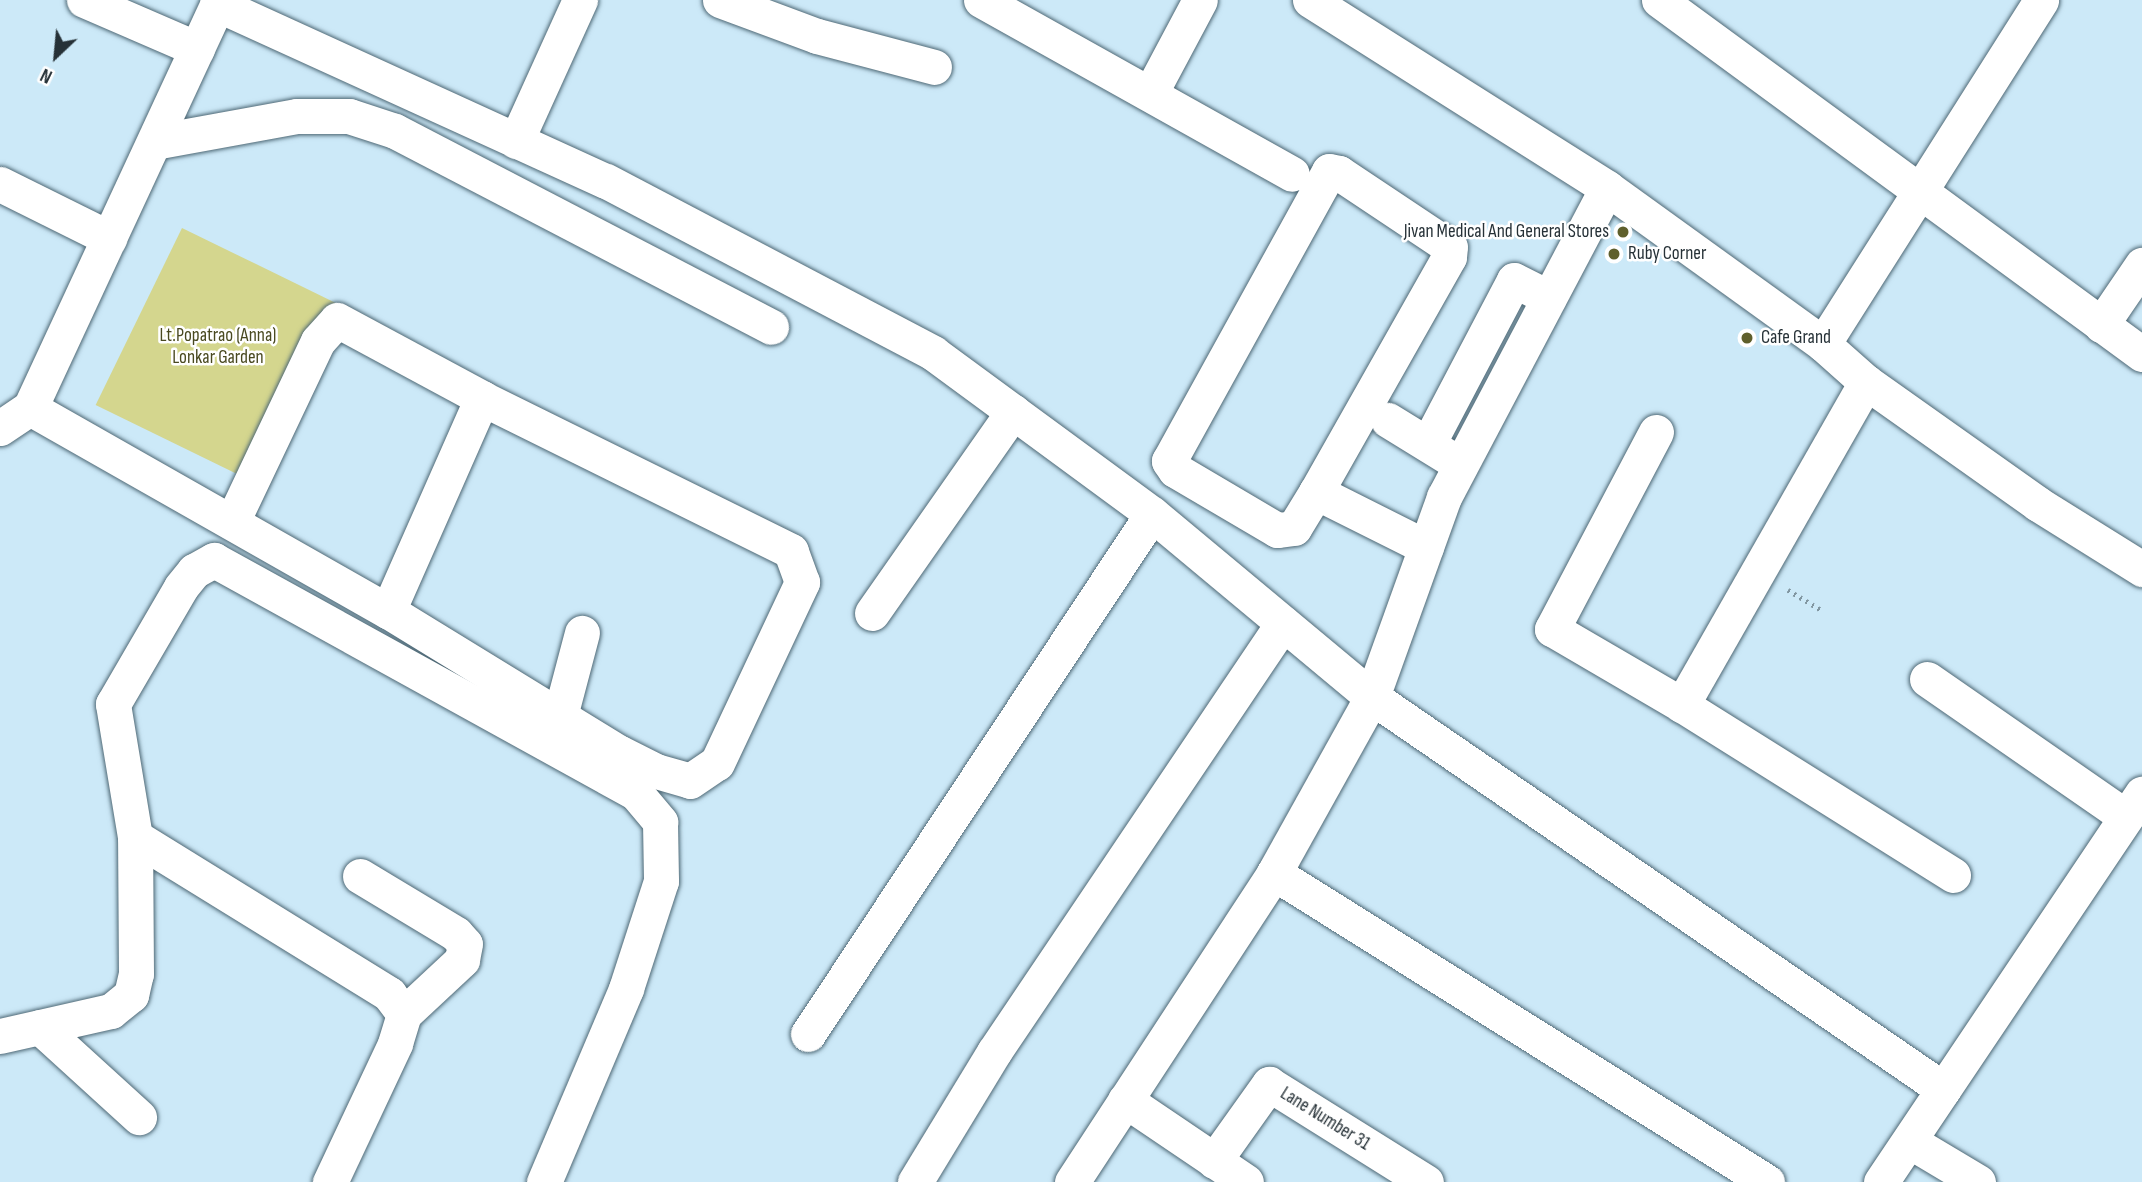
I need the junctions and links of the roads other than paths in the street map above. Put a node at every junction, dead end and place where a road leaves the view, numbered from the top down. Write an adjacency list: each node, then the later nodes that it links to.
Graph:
1 (84, 0): 10 (street)
2 (580, 0): 13 (street)
3 (720, 0): 11 (street)
4 (981, 0): 12 (street)
5 (1200, 0): 12 (street)
6 (1310, 0): 17 (street)
7 (1659, 0): 18 (street)
8 (2041, 0): 18 (street)
9 (218, 2): 10 (street); 13 (street)
10 (197, 50): 14 (street)
11 (934, 67)
12 (1151, 92): 15 (street)
13 (516, 141): 29 (street)
14 (154, 142): 19 (street); 23 (street)
15 (1292, 174)
16 (0, 184): 19 (street)
17 (1607, 188): 21 (street); 24 (street)
18 (1920, 194): 22 (street); 24 (street)
19 (109, 238): 28 (street)
20 (2142, 265): 22 (street)
21 (1549, 298): 33 (street); 34 (street)
22 (2101, 325): 25 (street)
23 (771, 327)
24 (1823, 344): 26 (street)
25 (2142, 354)
26 (1866, 382): 39 (street); 46 (street)
27 (482, 398): 37 (street); 40 (street); 47 (street)
28 (30, 408): 31 (street); 37 (street)
29 (1013, 412): 36 (street); 41 (street)
30 (1388, 420): 33 (street)
31 (0, 428)
32 (1656, 432): 46 (street)
33 (1428, 444): 34 (street)
34 (1461, 465): 38 (street)
35 (1316, 492): 35 (street); 38 (street)
36 (1152, 514): 42 (street); 55 (street)
37 (232, 522): 40 (street)
38 (1426, 547): 45 (street)
39 (2142, 569)
40 (388, 611): 47 (street)
41 (872, 614)
42 (1283, 623): 45 (street); 64 (street)
43 (582, 633): 47 (street)
44 (1927, 678): 48 (street)
45 (1372, 696): 50 (street); 57 (street)
46 (1682, 705): 51 (street)
47 (560, 716)
48 (2134, 805): 57 (street)
49 (135, 837): 53 (street); 54 (street); 63 (street)
50 (1274, 873): 58 (street); 68 (street)
51 (1953, 875)
52 (360, 876): 53 (street)
53 (404, 1014): 62 (street)
54 (40, 1027): 56 (street); 59 (street)
55 (808, 1034)
56 (0, 1036)
57 (1943, 1088): 60 (street)
58 (1125, 1100): 61 (street); 65 (street)
59 (139, 1117)
60 (1911, 1142): 69 (street); 70 (street)
61 (1214, 1161): 66 (street); 67 (street, Lane Number 31)
62 (330, 1182)
63 (544, 1182)
64 (915, 1182)
65 (1072, 1182)
66 (1246, 1182)
67 (1426, 1182)
68 (1767, 1182)
69 (1881, 1182)
70 (1978, 1182)

